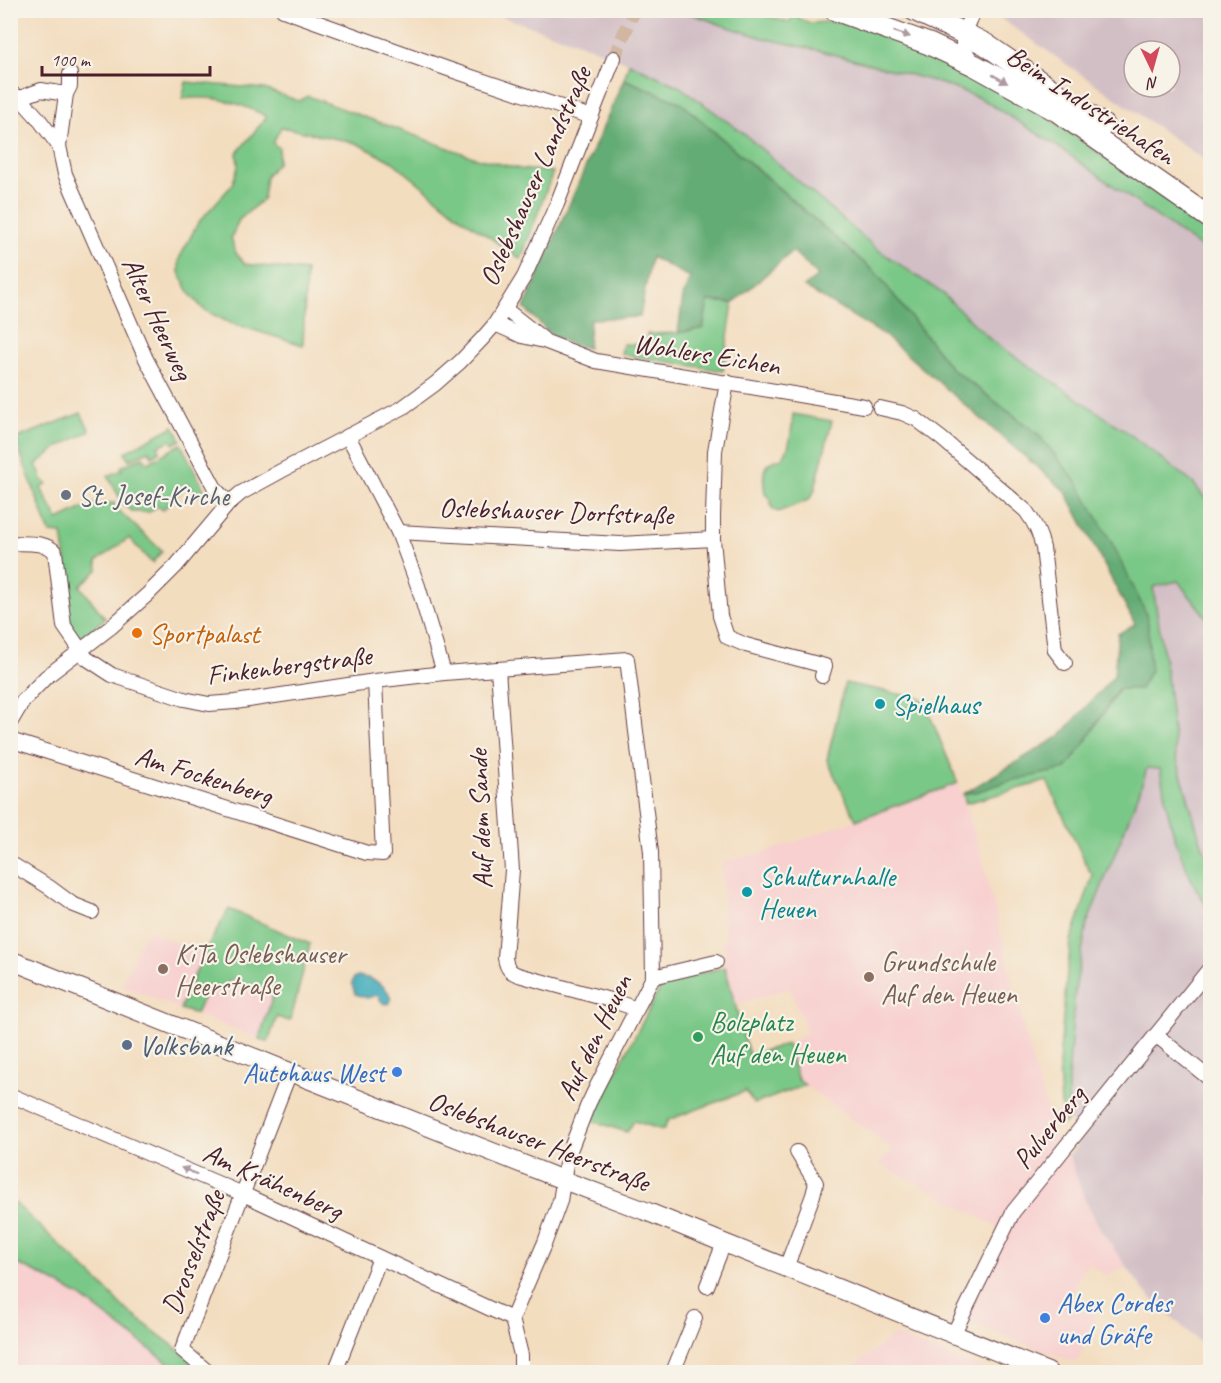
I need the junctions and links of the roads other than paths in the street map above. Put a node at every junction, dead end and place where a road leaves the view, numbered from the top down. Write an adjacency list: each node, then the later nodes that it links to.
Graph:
1 (283, 10): 12 (street)
2 (835, 10): 6 (main road, Beim Industriehafen, one-way to 6)
3 (914, 10): 5 (main road, Beim Industriehafen)
4 (974, 10): 5 (street)
5 (963, 33): 6 (street); 8 (street); 14 (main road, Beim Industriehafen)
6 (929, 44): 8 (main road, Beim Industriehafen)
7 (614, 58): 12 (street, Oslebshauser Landstraße)
8 (974, 65): 15 (main road, Beim Industriehafen, one-way to 15)
9 (70, 74): 10 (street)
10 (66, 94): 11 (street, Alter Heerweg); 13 (street, Alter Heerweg)
11 (15, 95): 13 (street, Alter Heerweg)
12 (591, 117): 16 (street, Oslebshauser Landstraße)
13 (59, 146): 23 (street, Alter Heerweg)
14 (1210, 202)
15 (1210, 218)
16 (505, 309): 17 (street, Oslebshauser Landstraße); 18 (street, Wohlers Eichen)
17 (495, 324): 18 (street, Wohlers Eichen); 22 (street, Oslebshauser Landstraße)
18 (544, 341): 19 (street, Wohlers Eichen)
19 (727, 382): 20 (street, Wohlers Eichen); 25 (street)
20 (864, 406)
21 (880, 408): 28 (street)
22 (348, 436): 23 (street, Oslebshauser Landstraße); 24 (street)
23 (229, 504): 27 (street, Oslebshauser Landstraße)
24 (398, 532): 25 (street, Oslebshauser Dorfstraße); 30 (street)
25 (713, 538): 31 (street)
26 (10, 543): 27 (street, Finkenbergstraße)
27 (81, 651): 32 (street, Finkenbergstraße); 33 (street, Oslebshauser Landstraße)
28 (1065, 663)
29 (498, 669): 30 (street, Finkenbergstraße); 40 (street, Auf den Heuen); 41 (street, Auf dem Sande)
30 (444, 673): 32 (street, Finkenbergstraße)
31 (822, 676)
32 (375, 681): 34 (street, Am Fockenberg)
33 (10, 723)
34 (10, 740)
35 (10, 863): 36 (street)
36 (92, 912)
37 (10, 960): 43 (main road, Oslebshauser Heerstraße)
38 (716, 962): 40 (street)
39 (1210, 968): 42 (street, Pulverberg)
40 (652, 977): 41 (street, Auf den Heuen)
41 (637, 1009): 47 (street, Auf den Heuen)
42 (1156, 1035): 44 (street); 55 (street, Pulverberg)
43 (290, 1072): 47 (main road, Oslebshauser Heerstraße); 48 (street, Drosselstraße)
44 (1210, 1079)
45 (10, 1095): 48 (street, Am Krähenberg, one-way to 45)
46 (797, 1152): 51 (street)
47 (563, 1180): 49 (main road, Oslebshauser Heerstraße); 54 (street, Auf den Heuen)
48 (243, 1194): 50 (street, Am Krähenberg); 56 (street, Drosselstraße)
49 (724, 1243): 51 (main road, Oslebshauser Heerstraße); 52 (street)
50 (380, 1258): 54 (street, Am Krähenberg); 57 (street)
51 (786, 1268): 55 (main road, Oslebshauser Heerstraße)
52 (707, 1286)
53 (695, 1318): 59 (street)
54 (513, 1319): 58 (street)
55 (953, 1335): 60 (main road, Oslebshauser Heerstraße)
56 (208, 1372)
57 (335, 1372)
58 (521, 1372)
59 (673, 1372)
60 (1048, 1372)

